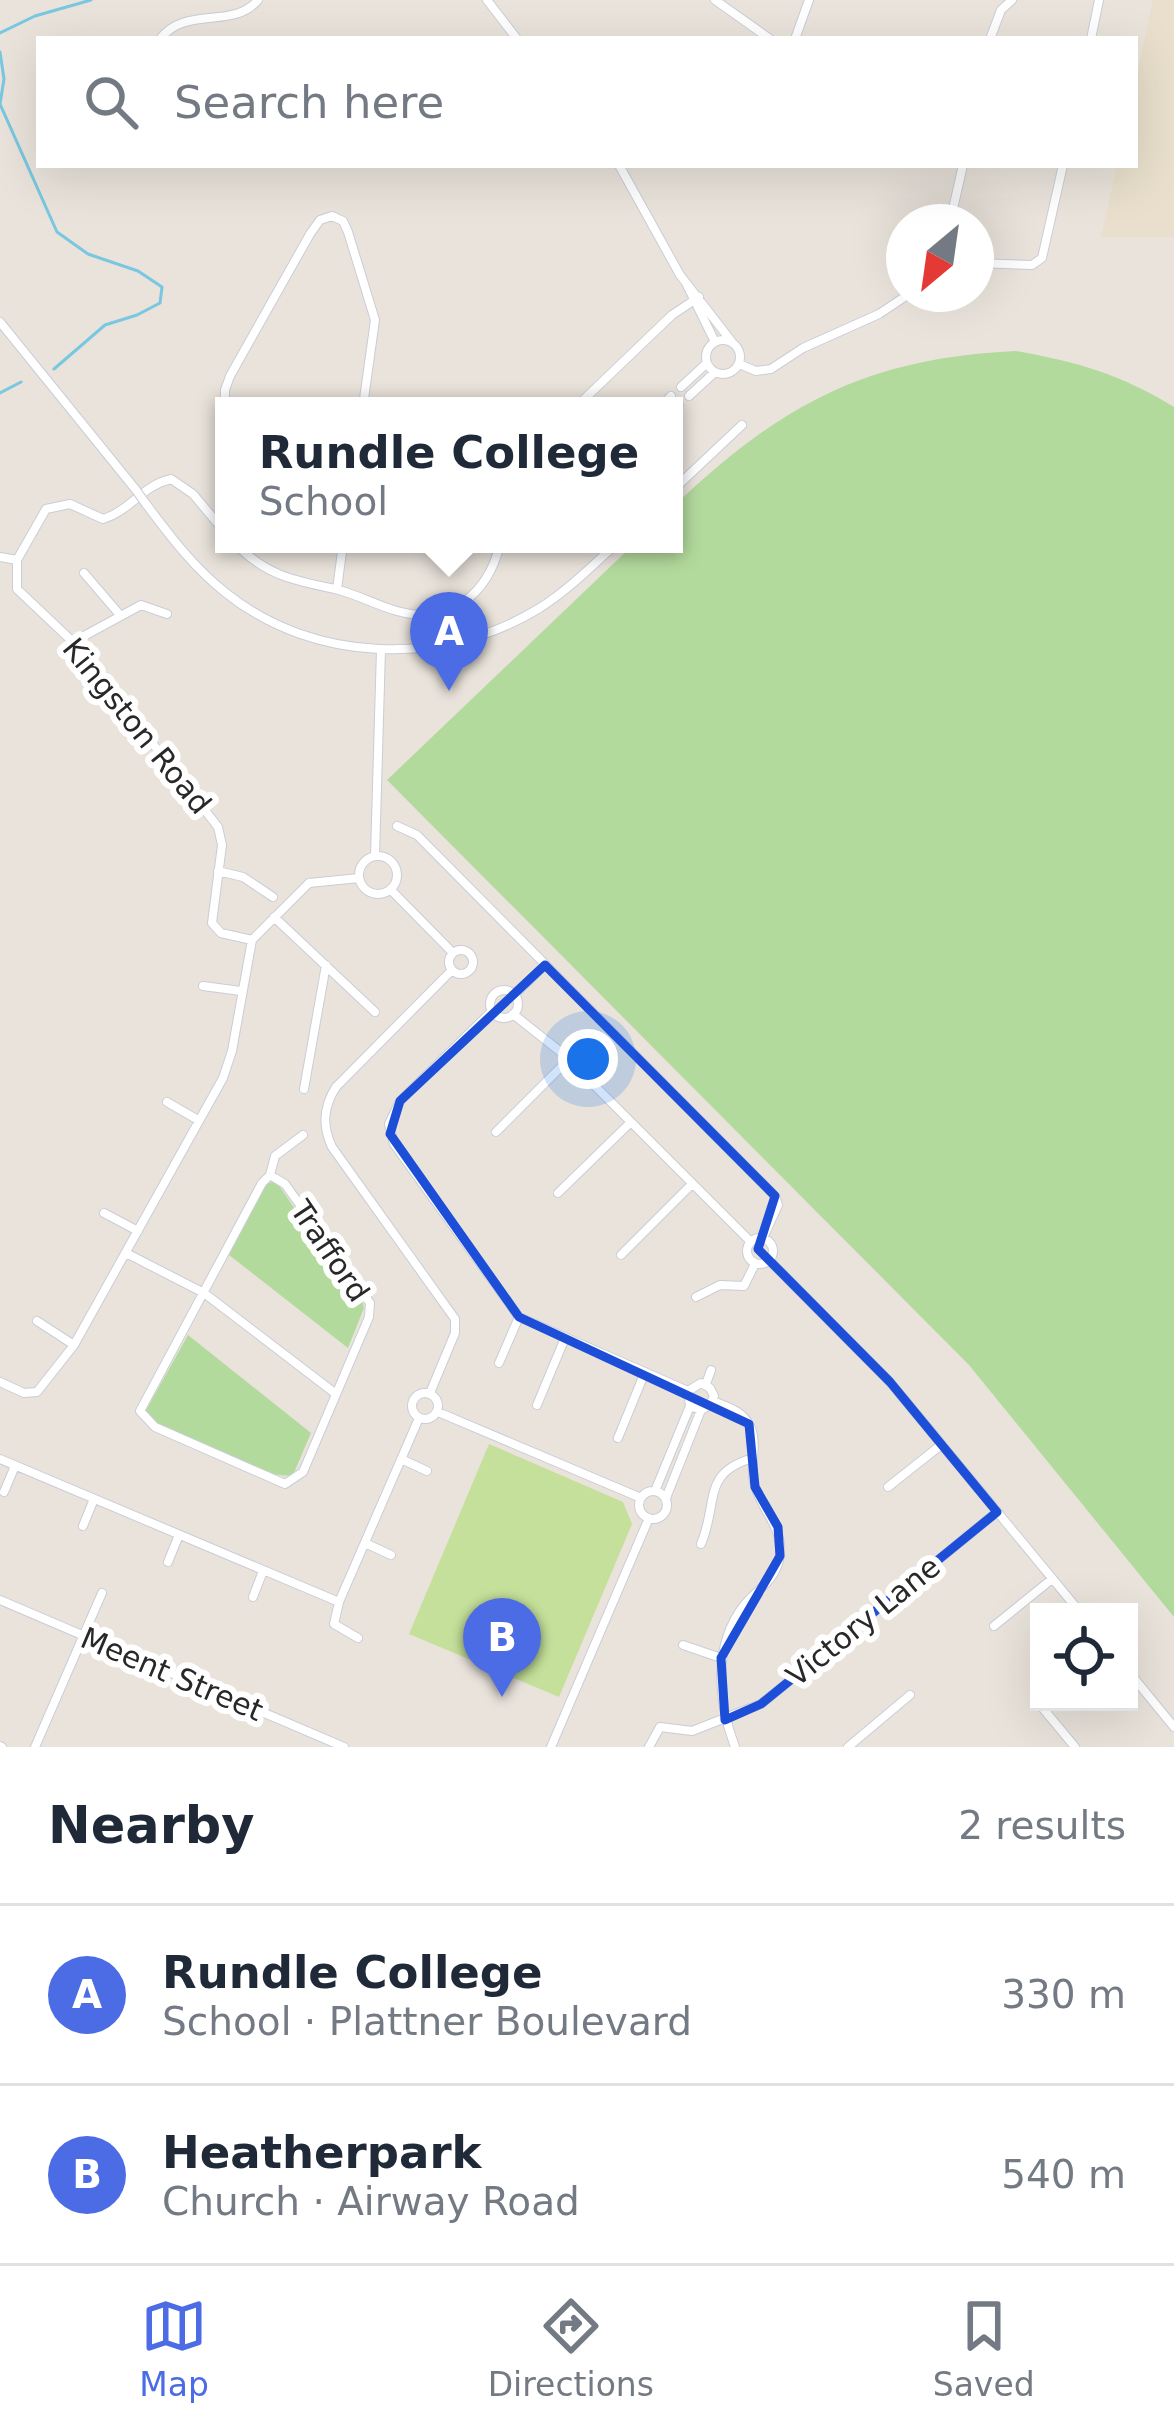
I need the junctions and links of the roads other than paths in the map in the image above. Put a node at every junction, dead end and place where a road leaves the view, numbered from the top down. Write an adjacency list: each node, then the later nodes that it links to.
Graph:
1 (258, 0): 7 (street)
2 (487, 0): 8 (street)
3 (715, 0): 9 (street)
4 (808, 0): 10 (street)
5 (1012, 0): 11 (street)
6 (1099, 0): 12 (street)
7 (163, 36)
8 (515, 36)
9 (766, 36)
10 (796, 36)
11 (991, 36)
12 (1092, 36)
13 (622, 168): 18 (street)
14 (961, 168): 16 (street)
15 (1063, 168): 17 (street)
16 (954, 204)
17 (994, 263)
18 (696, 299): 21 (street); 22 (street); 32 (street)
19 (886, 309): 24 (street)
20 (0, 322): 47 (street, bridge)
21 (715, 342): 22 (street); 23 (street)
22 (732, 343): 24 (street)
23 (707, 363): 25 (street); 26 (street)
24 (739, 364): 25 (street)
25 (715, 372): 27 (street)
26 (692, 376): 27 (street); 28 (street)
27 (701, 386): 29 (street)
28 (681, 387)
29 (689, 396)
30 (225, 397): 31 (street)
31 (364, 397)
32 (586, 397)
33 (742, 425): 34 (street)
34 (683, 481)
35 (215, 521): 41 (street)
36 (248, 553): 43 (street)
37 (342, 553): 43 (street)
38 (497, 553): 43 (street)
39 (606, 553): 47 (street)
40 (0, 557): 41 (street)
41 (17, 560): 46 (street, Kingston Road)
42 (84, 573): 45 (street)
43 (337, 590)
44 (167, 614): 45 (street)
45 (120, 615): 46 (street)
46 (73, 642): 50 (street, Kingston Road)
47 (381, 649): 49 (street)
48 (398, 826): 58 (street)
49 (375, 856): 51 (street); 52 (street)
50 (218, 872): 53 (street); 55 (street, Kingston Road)
51 (359, 878): 52 (street); 54 (street)
52 (390, 890): 56 (street)
53 (273, 897)
54 (274, 917): 55 (street); 57 (street)
55 (252, 940): 61 (street)
56 (453, 953): 59 (street); 59 (street)
57 (326, 963): 64 (street); 67 (street)
58 (545, 965): 62 (street); 78 (street)
59 (452, 970): 96 (street)
60 (203, 986): 61 (street)
61 (241, 992): 69 (street)
62 (514, 995): 63 (street); 65 (street)
63 (492, 1011): 65 (street); 86 (street)
64 (376, 1012)
65 (513, 1014): 66 (street)
66 (568, 1060): 70 (street); 71 (street)
67 (304, 1089)
68 (167, 1102): 69 (street)
69 (198, 1120): 77 (street)
70 (631, 1122): 74 (street); 75 (street)
71 (496, 1132)
72 (303, 1135): 73 (street)
73 (270, 1175): 84 (street, Trafford); 97 (street, Trafford)
74 (692, 1184): 79 (street); 81 (street)
75 (558, 1193)
76 (104, 1213): 77 (street)
77 (138, 1231): 80 (street)
78 (763, 1238): 79 (street); 82 (street)
79 (751, 1242): 83 (street)
80 (126, 1253): 84 (street); 89 (street)
81 (621, 1255)
82 (770, 1260): 83 (street); 104 (street)
83 (755, 1264): 85 (street)
84 (204, 1292): 97 (street); 97 (street, Trafford)
85 (696, 1297)
86 (519, 1317): 88 (street); 90 (street)
87 (37, 1322): 89 (street)
88 (566, 1338): 92 (street); 99 (street)
89 (74, 1345): 93 (street)
90 (499, 1363)
91 (711, 1370): 94 (street)
92 (645, 1372): 95 (street); 103 (street)
93 (0, 1382)
94 (706, 1384): 95 (street); 98 (street)
95 (688, 1391): 100 (street)
96 (430, 1393): 101 (street); 102 (street)
97 (335, 1394)
98 (713, 1401): 100 (street); 105 (street)
99 (537, 1405)
100 (696, 1408): 111 (street); 114 (street)
101 (438, 1412): 102 (street); 113 (street)
102 (419, 1418): 107 (street)
103 (618, 1438)
104 (940, 1445): 110 (street); 116 (street)
105 (753, 1458): 121 (street); 135 (street)
106 (0, 1459): 108 (street)
107 (401, 1459): 109 (street); 120 (street)
108 (15, 1466): 112 (street); 115 (street)
109 (428, 1471)
110 (888, 1487)
111 (655, 1491): 113 (street); 114 (street)
112 (4, 1492)
113 (641, 1498): 117 (street)
114 (665, 1498): 117 (street)
115 (94, 1499): 118 (street); 119 (street)
116 (997, 1512): 125 (street); 139 (street, Victory Lane)
117 (649, 1518): 143 (street)
118 (83, 1526)
119 (179, 1535): 123 (street); 124 (street)
120 (365, 1543): 122 (street); 129 (street)
121 (701, 1544)
122 (391, 1555)
123 (168, 1562)
124 (263, 1570): 127 (street); 129 (street)
125 (1052, 1579): 130 (street); 131 (street)
126 (102, 1594): 132 (street)
127 (253, 1597)
128 (0, 1600): 132 (street, Meent Street)
129 (339, 1602): 133 (street)
130 (1072, 1603)
131 (994, 1626)
132 (83, 1636): 141 (street); 142 (street, Meent Street)
133 (358, 1638)
134 (683, 1645): 135 (street)
135 (722, 1658): 139 (street)
136 (1138, 1683): 140 (street)
137 (910, 1695): 146 (street)
138 (1045, 1711): 147 (street)
139 (725, 1720): 144 (street); 145 (street)
140 (1174, 1727)
141 (35, 1747)
142 (344, 1747)
143 (551, 1747)
144 (649, 1747)
145 (735, 1747)
146 (848, 1747)
147 (1075, 1747)

